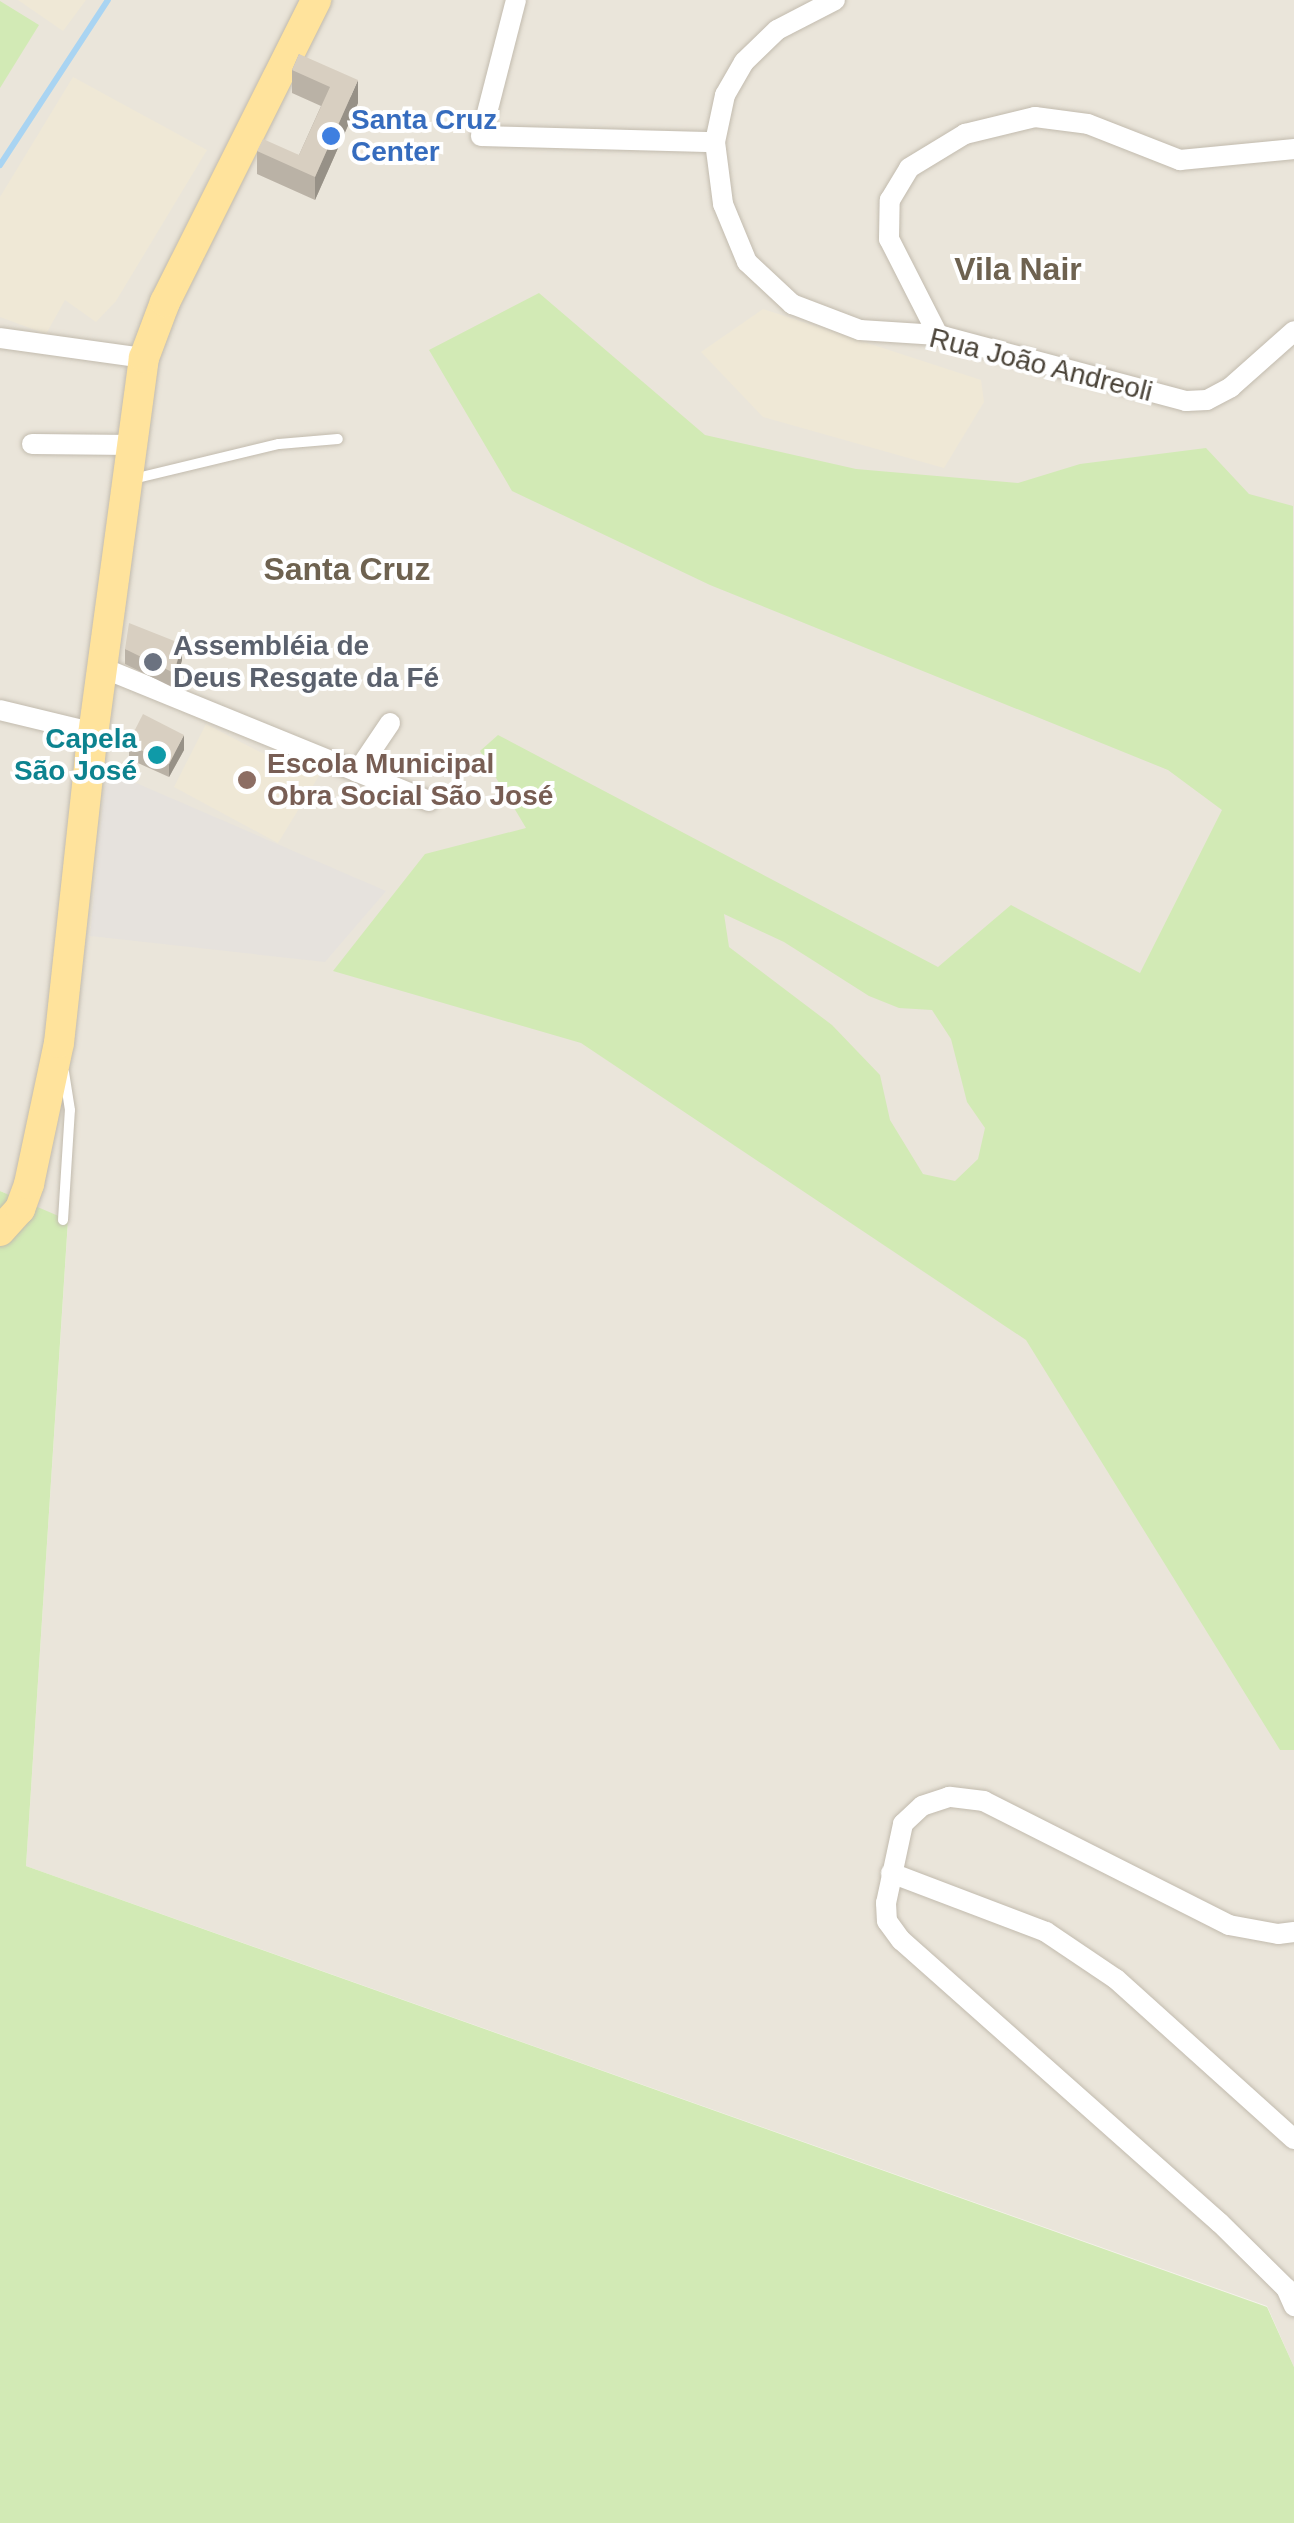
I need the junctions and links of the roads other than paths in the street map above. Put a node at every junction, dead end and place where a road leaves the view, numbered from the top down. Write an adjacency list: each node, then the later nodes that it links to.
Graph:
1 (316, 0): 9 (main road)
2 (516, 0): 4 (street)
3 (835, 0): 4 (street, Rua João Andreoli)
4 (715, 142): 7 (street, Rua João Andreoli)
5 (1294, 149): 7 (street)
6 (1294, 331): 7 (street, Rua João Andreoli)
7 (938, 335)
8 (0, 338): 9 (street)
9 (144, 358): 12 (main road)
10 (338, 439): 13 (lane)
11 (32, 444): 12 (street)
12 (132, 446): 13 (main road)
13 (127, 480): 14 (main road)
14 (103, 668): 17 (main road); 18 (street)
15 (0, 710): 17 (street)
16 (390, 723): 18 (street)
17 (95, 733): 20 (main road)
18 (357, 772): 19 (street)
19 (430, 801)
20 (59, 1043): 21 (lane); 22 (main road)
21 (63, 1220)
22 (0, 1232)
23 (891, 1873): 24 (street); 25 (street); 26 (street)
24 (1294, 1932)
25 (1294, 2139)
26 (1294, 2306)

